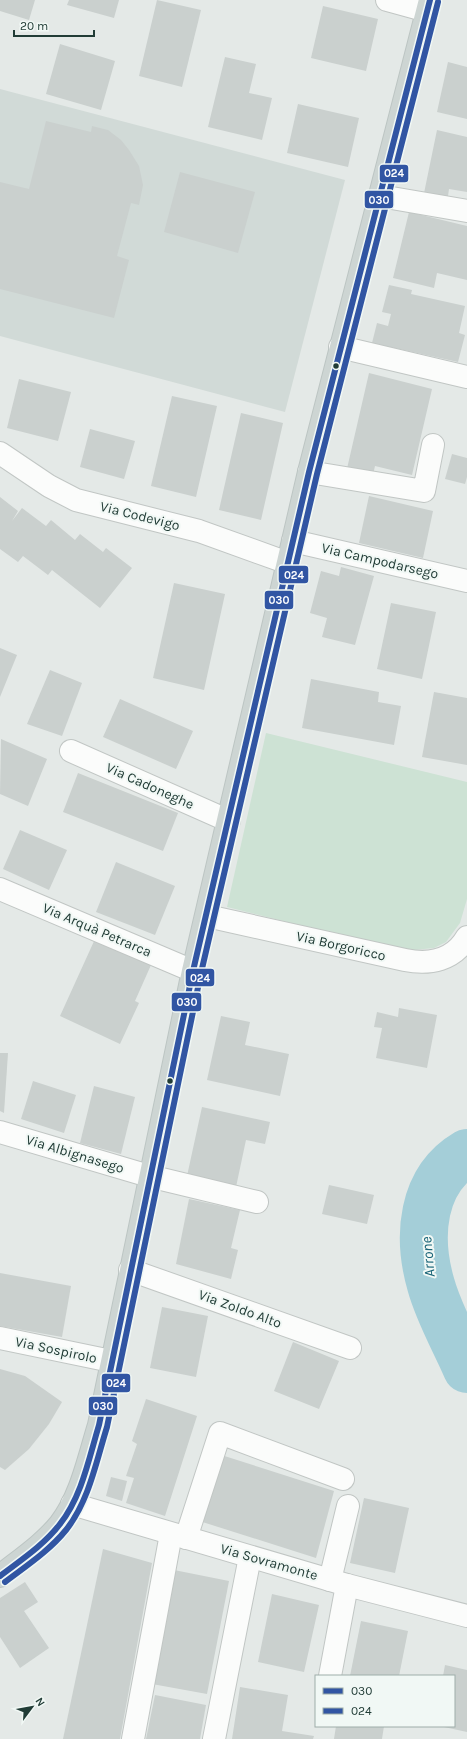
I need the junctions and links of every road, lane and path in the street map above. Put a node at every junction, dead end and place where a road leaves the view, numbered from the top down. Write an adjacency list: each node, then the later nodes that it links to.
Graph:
1 (387, 0): 2 (street)
2 (429, 5): 3 (main road)
3 (380, 196): 4 (street); 5 (main road)
4 (467, 211)
5 (340, 347): 6 (street); 9 (main road)
6 (467, 377)
7 (433, 445): 9 (street)
8 (0, 453): 11 (street, Via Codevigo)
9 (309, 472): 10 (main road)
10 (293, 541): 11 (main road); 12 (street, Via Campodarsego)
11 (288, 563): 14 (main road)
12 (467, 582)
13 (71, 751): 14 (street, Via Cadoneghe)
14 (229, 821): 16 (main road)
15 (0, 889): 18 (street, Via Arquà Petrarca)
16 (207, 916): 17 (street, Via Borgoricco); 18 (main road)
17 (467, 937)
18 (193, 971): 20 (main road)
19 (0, 1132): 20 (street, Via Albignasego)
20 (149, 1176): 21 (street, Via Albignasego); 22 (main road)
21 (257, 1202)
22 (130, 1270): 24 (street, Via Zoldo Alto); 25 (main road)
23 (0, 1338): 25 (street, Via Sospirolo)
24 (350, 1348)
25 (112, 1361): 27 (main road)
26 (343, 1479): 29 (street)
27 (72, 1504): 29 (street, Via Sovramonte); 31 (main road)
28 (348, 1506): 32 (street)
29 (178, 1536): 30 (street, Via Sovramonte); 35 (street)
30 (250, 1557): 32 (street, Via Sovramonte); 36 (street)
31 (0, 1576)
32 (338, 1582): 33 (street, Via Sovramonte); 34 (street)
33 (467, 1616)
34 (330, 1675)
35 (133, 1739)
36 (214, 1739)

